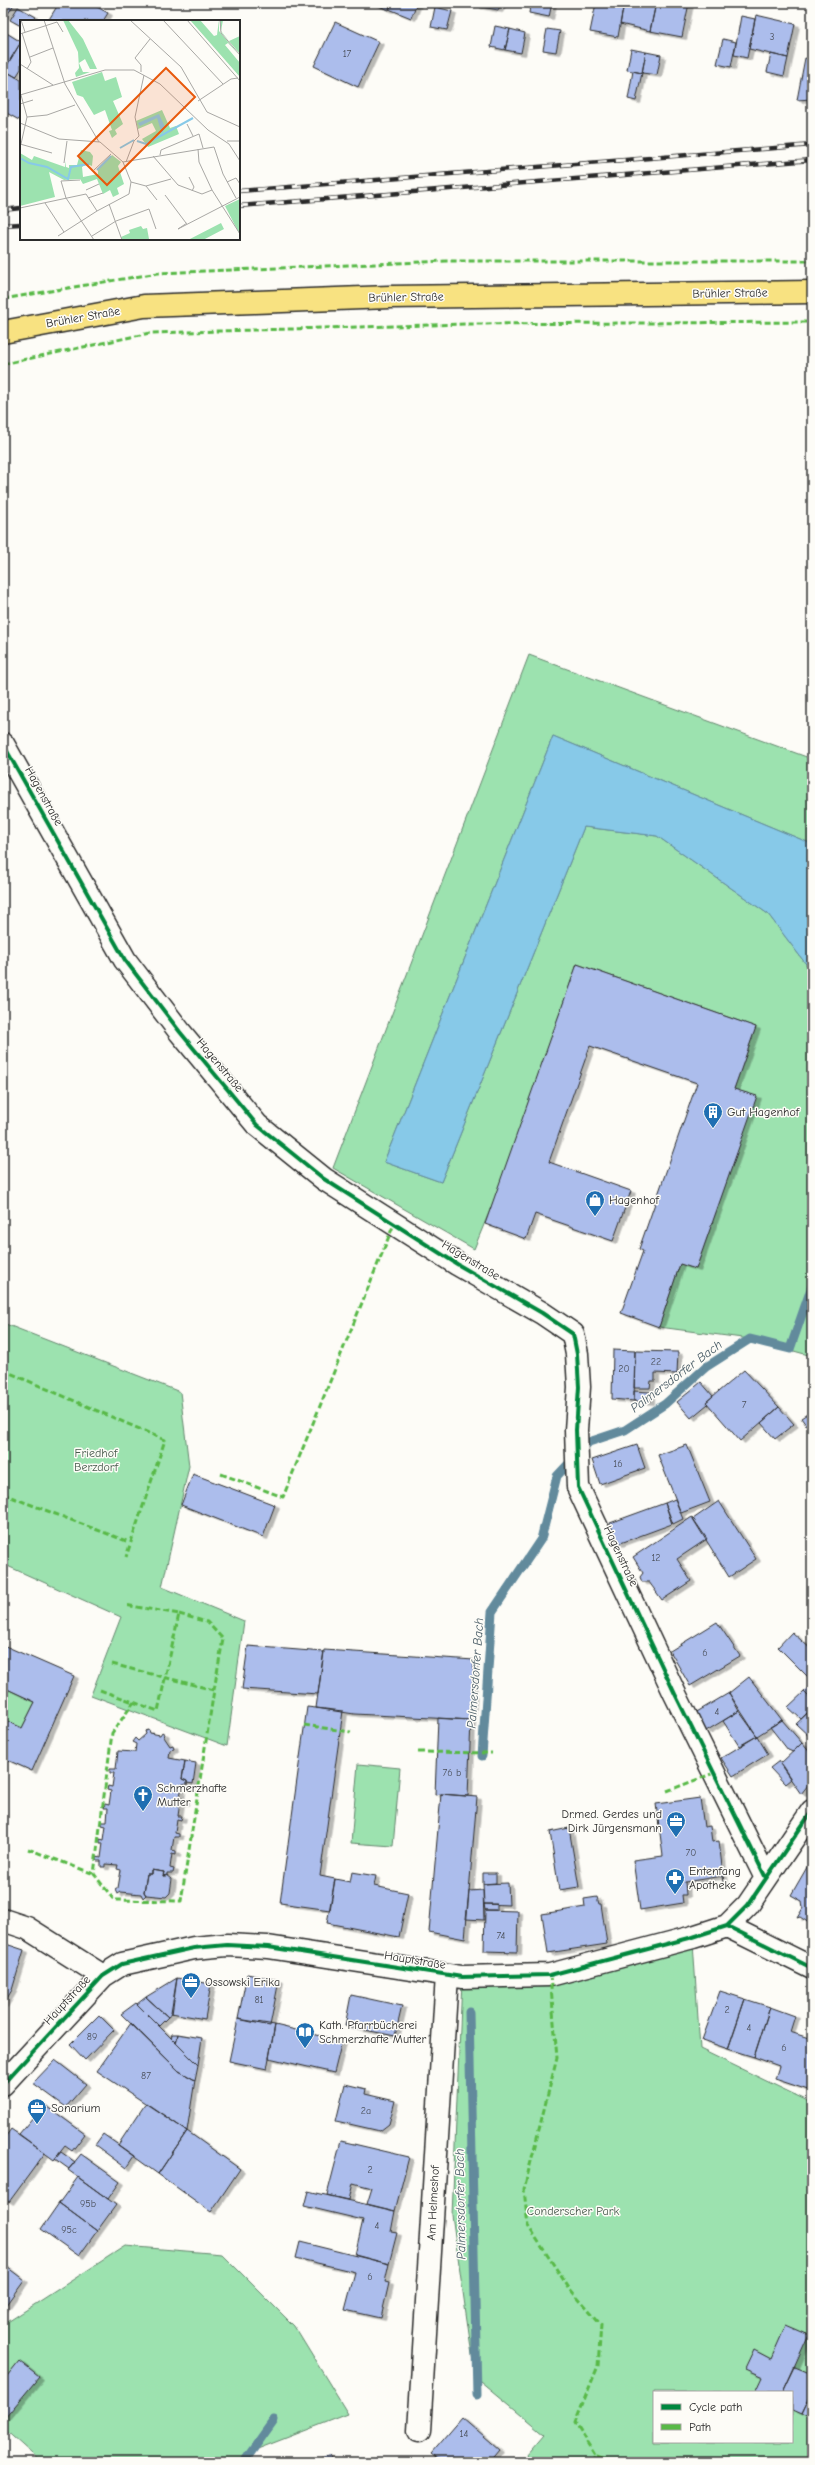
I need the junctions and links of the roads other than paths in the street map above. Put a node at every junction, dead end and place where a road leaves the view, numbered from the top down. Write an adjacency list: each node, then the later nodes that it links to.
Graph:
1 (812, 292): 2 (main road, Brühler Straße)
2 (3, 332)
3 (3, 744): 5 (street, Hagenstraße)
4 (812, 1811): 5 (street, Hauptstraße)
5 (766, 1878): 7 (street, Hauptstraße)
6 (3, 1920): 10 (street)
7 (727, 1926): 8 (street); 9 (street, Hauptstraße)
8 (812, 1968)
9 (446, 1975): 10 (street, Hauptstraße); 12 (street, Am Helmeshof)
10 (103, 1976): 11 (street, Hauptstraße)
11 (3, 2084)
12 (420, 2431)

